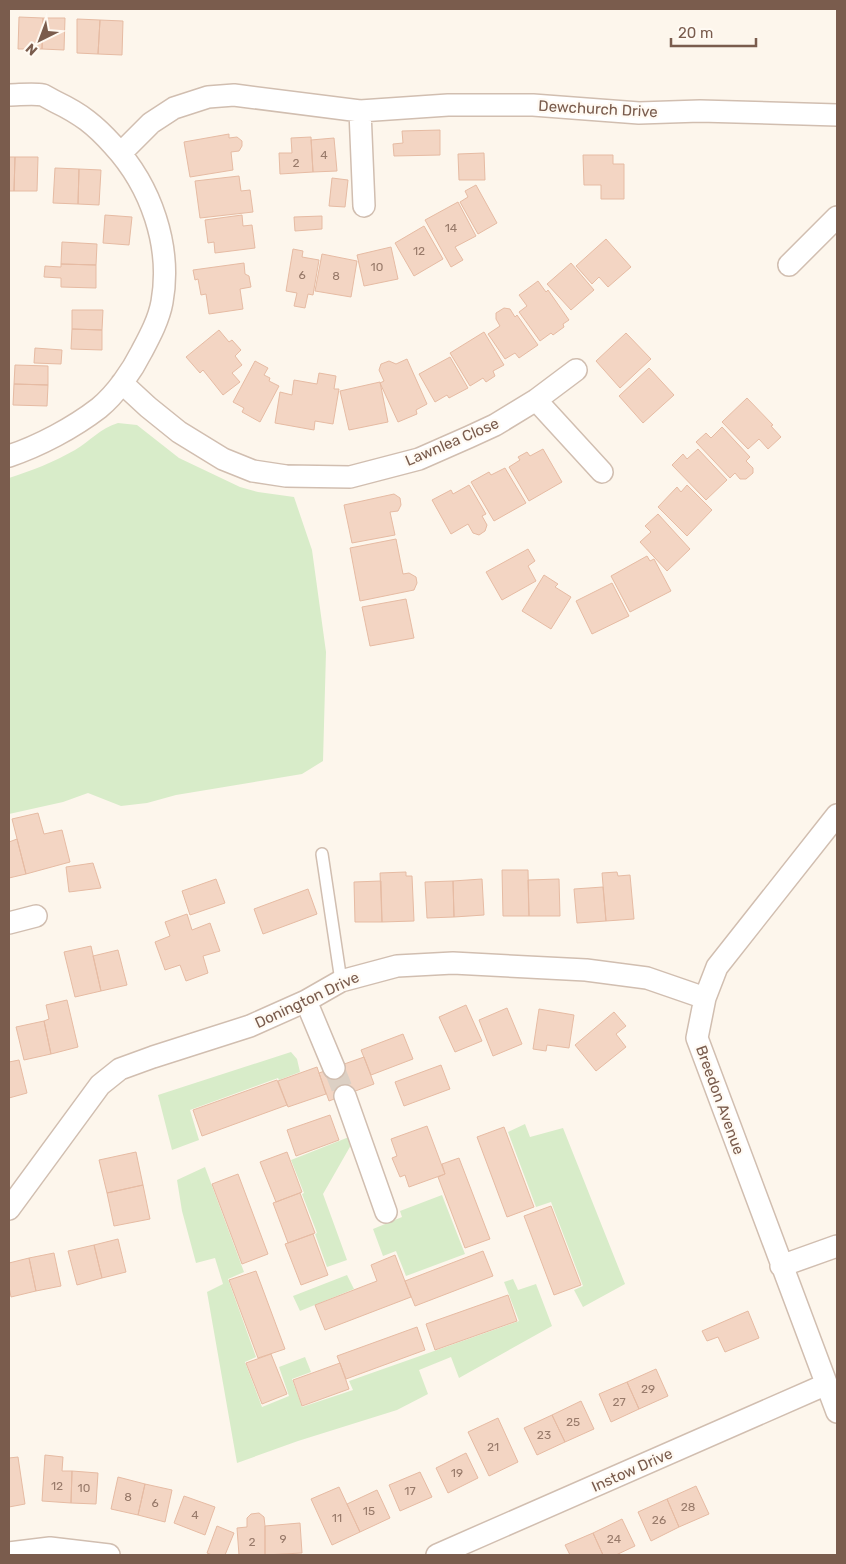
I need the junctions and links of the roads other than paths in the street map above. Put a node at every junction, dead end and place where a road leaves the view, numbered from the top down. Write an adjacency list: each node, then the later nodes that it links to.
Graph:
1 (9, 95): 4 (street)
2 (360, 111): 3 (street, Dewchurch Drive); 4 (street, Dewchurch Drive); 5 (street)
3 (837, 114)
4 (120, 153): 9 (street)
5 (364, 206)
6 (837, 217): 7 (street)
7 (789, 265)
8 (576, 370): 10 (street, Lawnlea Close)
9 (122, 383): 10 (street, Lawnlea Close); 11 (street)
10 (536, 400): 12 (street)
11 (9, 456)
12 (602, 472)
13 (837, 815): 18 (street, Breedon Avenue)
14 (322, 854): 17 (lane)
15 (36, 916): 16 (street)
16 (9, 923)
17 (341, 981): 18 (street, Donington Drive); 19 (street, Donington Drive)
18 (705, 998): 25 (street, Breedon Avenue)
19 (306, 1001): 20 (street); 22 (street, Donington Drive)
20 (334, 1068)
21 (345, 1096): 23 (street)
22 (9, 1209)
23 (386, 1212)
24 (837, 1246): 25 (street)
25 (781, 1266): 26 (street, Breedon Avenue)
26 (827, 1384): 27 (street, Breedon Avenue); 30 (street, Instow Drive)
27 (837, 1412)
28 (9, 1552): 29 (street)
29 (109, 1555)
30 (438, 1555)

